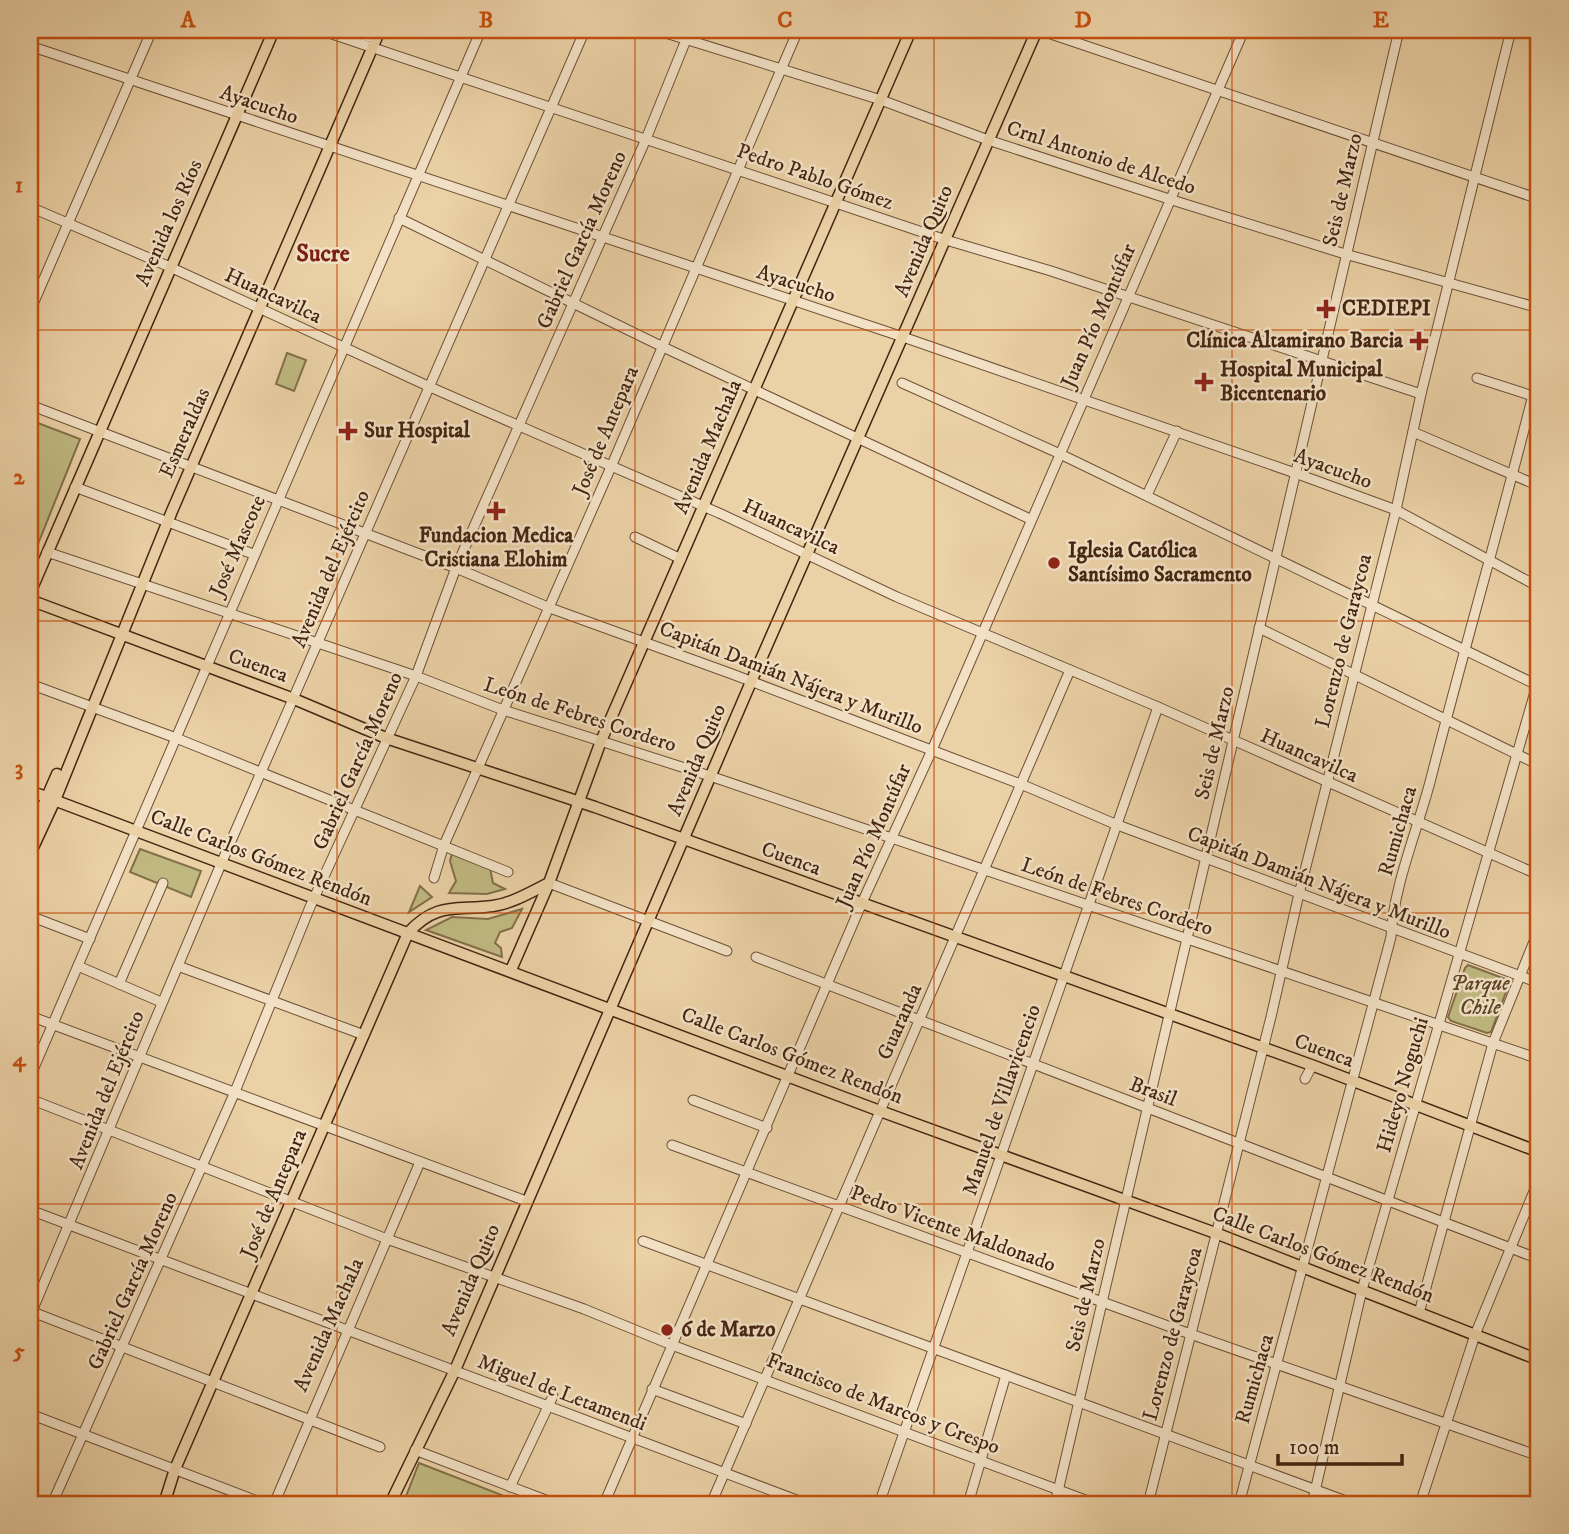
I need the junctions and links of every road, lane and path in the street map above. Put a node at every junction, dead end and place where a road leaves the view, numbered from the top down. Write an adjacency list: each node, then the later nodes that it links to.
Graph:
1 (152, 30): 21 (street)
2 (267, 30): 25 (main road, Avenida los Ríos)
3 (274, 30): 25 (main road, Avenida los Ríos)
4 (320, 30): 16 (street, Pedro Pablo Gómez)
5 (346, 30): 16 (street, Pedro Pablo Gómez)
6 (481, 30): 20 (street, José Mascote)
7 (586, 30): 24 (street, Avenida del Ejército)
8 (656, 30): 17 (street, Crnl Antonio de Alcedo)
9 (690, 30): 17 (street, Gabriel García Moreno)
10 (798, 30): 19 (street, José de Antepara)
11 (911, 30): 23 (main road, Avenida Machala)
12 (1038, 30): 22 (street); 27 (main road, Avenida Quito)
13 (1244, 30): 22 (street, Juan Pío Montúfar)
14 (1399, 30): 28 (street, Seis de Marzo)
15 (1511, 30): 31 (street, Lorenzo de Garaycoa)
16 (373, 38): 20 (street, Pedro Pablo Gómez); 29 (main road, Esmeraldas)
17 (686, 40): 19 (street, Crnl Antonio de Alcedo); 26 (street, Gabriel García Moreno)
18 (30, 46): 21 (street, Ayacucho)
19 (781, 69): 23 (street, Crnl Antonio de Alcedo); 30 (street, José de Antepara)
20 (461, 77): 24 (street, Pedro Pablo Gómez); 32 (street, José Mascote)
21 (130, 81): 25 (street, Ayacucho); 39 (street)
22 (1218, 89): 28 (street); 33 (street, Juan Pío Montúfar)
23 (881, 100): 27 (street, Crnl Antonio de Alcedo); 35 (main road, Avenida Machala)
24 (553, 106): 26 (street, Pedro Pablo Gómez); 37 (street, Avenida del Ejército)
25 (234, 114): 29 (street, Ayacucho); 44 (main road, Avenida los Ríos)
26 (646, 139): 30 (street, Pedro Pablo Gómez); 40 (street, Gabriel García Moreno)
27 (988, 140): 33 (street, Crnl Antonio de Alcedo); 41 (main road, Avenida Quito)
28 (1372, 141): 31 (street); 42 (street, Seis de Marzo)
29 (327, 146): 32 (street, Ayacucho); 51 (main road, Esmeraldas)
30 (737, 169): 35 (street, Pedro Pablo Gómez); 45 (street, José de Antepara)
31 (1475, 176): 34 (street); 46 (street, Lorenzo de Garaycoa)
32 (418, 177): 37 (street, Ayacucho); 38 (street, José Mascote)
33 (1169, 199): 42 (street, Crnl Antonio de Alcedo); 47 (street, Juan Pío Montúfar)
34 (1539, 199)
35 (836, 202): 41 (street, Pedro Pablo Gómez); 48 (main road, Avenida Machala)
36 (30, 207): 39 (street, Huancavilca)
37 (509, 207): 40 (street, Ayacucho); 43 (street, Avenida del Ejército)
38 (400, 218): 43 (street); 54 (street, José Mascote)
39 (68, 224): 44 (street, Huancavilca); 52 (street)
40 (601, 237): 45 (street, Ayacucho); 49 (street, Gabriel García Moreno)
41 (946, 240): 47 (street, Pedro Pablo Gómez); 53 (main road, Avenida Quito)
42 (1346, 254): 46 (street, Crnl Antonio de Alcedo); 56 (street, Seis de Marzo)
43 (486, 261): 49 (street); 60 (street, Avenida del Ejército)
44 (167, 266): 51 (street, Huancavilca); 67 (main road, Avenida los Ríos)
45 (696, 269): 48 (street, Ayacucho); 55 (street, José de Antepara)
46 (1448, 282): 50 (street, Crnl Antonio de Alcedo); 62 (street, Lorenzo de Garaycoa)
47 (1128, 296): 56 (street, Pedro Pablo Gómez); 64 (street, Juan Pío Montúfar)
48 (791, 301): 53 (street, Ayacucho); 61 (main road, Avenida Machala)
49 (573, 303): 55 (street); 66 (street, Gabriel García Moreno)
50 (1539, 308)
51 (257, 309): 54 (street, Huancavilca); 72 (main road, Esmeraldas)
52 (30, 311)
53 (903, 338): 64 (street, Ayacucho); 70 (main road, Avenida Quito)
54 (342, 347): 60 (street, Huancavilca); 79 (street, José Mascote)
55 (663, 347): 61 (street); 73 (street, José de Antepara)
56 (1320, 360): 62 (street, Pedro Pablo Gómez); 74 (street, Seis de Marzo)
57 (1539, 371): 63 (street, Rumichaca)
58 (1477, 378): 63 (street)
59 (902, 383): 71 (street)
60 (430, 387): 66 (street, Huancavilca); 84 (street, Avenida del Ejército)
61 (754, 389): 70 (street); 80 (main road, Avenida Machala)
62 (1421, 394): 69 (street, Lorenzo de Garaycoa)
63 (1536, 397): 75 (street, Rumichaca)
64 (1082, 399): 68 (street, Ayacucho); 71 (street, Juan Pío Montúfar)
65 (30, 405): 67 (street, Capitán Damián Nájera y Murillo)
66 (520, 426): 73 (street, Huancavilca); 92 (street, Gabriel García Moreno)
67 (98, 431): 72 (street, Capitán Damián Nájera y Murillo); 77 (main road, Avenida los Ríos)
68 (1177, 431): 74 (street, Ayacucho); 78 (street)
69 (1413, 432): 75 (street); 81 (street, Lorenzo de Garaycoa)
70 (857, 439): 82 (street); 87 (main road, Avenida Quito)
71 (1058, 453): 78 (street); 82 (street, Juan Pío Montúfar)
72 (189, 466): 79 (street, Capitán Damián Nájera y Murillo); 83 (main road, Esmeraldas)
73 (611, 467): 80 (street, Huancavilca); 98 (street, José de Antepara)
74 (1295, 473): 81 (street, Ayacucho); 89 (street, Seis de Marzo)
75 (1513, 475): 76 (street); 91 (street, Rumichaca)
76 (1539, 486)
77 (75, 487): 83 (street); 86 (main road, Avenida los Ríos)
78 (1147, 495): 89 (street)
79 (277, 501): 84 (street, Capitán Damián Nájera y Murillo); 88 (street, José Mascote)
80 (704, 506): 87 (street, Huancavilca); 90 (main road, Avenida Machala)
81 (1396, 510): 91 (street, Ayacucho); 97 (street, Lorenzo de Garaycoa)
82 (1030, 519): 101 (street, Juan Pío Montúfar)
83 (165, 520): 88 (street); 93 (main road, Esmeraldas)
84 (364, 535): 92 (street, Capitán Damián Nájera y Murillo); 104 (street, Avenida del Ejército)
85 (635, 537): 90 (street)
86 (47, 552): 93 (street, León de Febres Cordero); 95 (main road, Avenida los Ríos)
87 (807, 553): 101 (street, Huancavilca); 110 (main road, Avenida Quito)
88 (253, 554): 99 (street, José Mascote)
89 (1275, 557): 97 (street); 100 (street, Seis de Marzo)
90 (681, 559): 103 (main road, Avenida Machala)
91 (1488, 559): 94 (street, Ayacucho); 105 (street, Rumichaca)
92 (456, 568): 98 (street, Capitán Damián Nájera y Murillo); 109 (street, Gabriel García Moreno)
93 (139, 583): 99 (street, León de Febres Cordero); 102 (main road, Esmeraldas)
94 (1539, 587)
95 (30, 593)
96 (30, 600): 102 (main road, Cuenca)
97 (1371, 604): 105 (street); 108 (street, Lorenzo de Garaycoa)
98 (550, 608): 103 (street, Capitán Damián Nájera y Murillo); 116 (street, José de Antepara)
99 (227, 614): 104 (street, León de Febres Cordero); 106 (street, José Mascote)
100 (1259, 628): 108 (street); 121 (street, Seis de Marzo)
101 (983, 632): 107 (street, Huancavilca); 122 (street, Juan Pío Montúfar)
102 (119, 635): 106 (main road, Cuenca); 114 (main road, Esmeraldas)
103 (645, 642): 110 (street, Capitán Damián Nájera y Murillo); 120 (main road, Avenida Machala)
104 (317, 645): 109 (street, León de Febres Cordero); 113 (street, Avenida del Ejército)
105 (1463, 649): 111 (street); 117 (street, Rumichaca)
106 (206, 667): 113 (main road, Cuenca); 118 (street, José Mascote)
107 (1070, 670): 115 (street, Huancavilca); 129 (street, Guaranda)
108 (1353, 674): 117 (street); 128 (street, Lorenzo de Garaycoa)
109 (416, 676): 116 (street, León de Febres Cordero); 119 (street, Gabriel García Moreno)
110 (751, 682): 122 (street, Capitán Damián Nájera y Murillo); 127 (main road, Avenida Quito)
111 (1539, 683): 123 (street, Hideyo Noguchi)
112 (30, 684): 114 (street)
113 (294, 699): 119 (main road, Cuenca); 126 (street, Avenida del Ejército)
114 (88, 706): 118 (street); 131 (main road, Esmeraldas)
115 (1158, 707): 121 (street, Huancavilca); 134 (street, Manuel de Villavicencio)
116 (503, 710): 120 (street, León de Febres Cordero); 125 (street, José de Antepara)
117 (1446, 719): 123 (street); 135 (street, Rumichaca)
118 (176, 738): 126 (street); 136 (street, José Mascote)
119 (386, 738): 125 (main road, Cuenca); 133 (street, Gabriel García Moreno)
120 (601, 741): 127 (street, León de Febres Cordero); 132 (main road, Avenida Machala)
121 (1235, 742): 128 (street, Huancavilca); 143 (street, Seis de Marzo)
122 (932, 750): 129 (street, Capitán Damián Nájera y Murillo); 138 (street, Juan Pío Montúfar)
123 (1518, 754): 124 (street); 142 (street, Hideyo Noguchi)
124 (1539, 765)
125 (478, 768): 132 (main road, Cuenca); 140 (street, José de Antepara)
126 (262, 773): 133 (street); 144 (street, Avenida del Ejército)
127 (710, 776): 138 (street, León de Febres Cordero); 139 (main road, Avenida Quito)
128 (1328, 782): 135 (street, Huancavilca); 151 (street, Lorenzo de Garaycoa)
129 (1023, 785): 134 (street, Capitán Damián Nájera y Murillo); 145 (street, Guaranda)
130 (30, 791): 131 (main road, Calle Carlos Gómez Rendón)
131 (51, 799): 136 (main road, Calle Carlos Gómez Rendón); 137 (main road, Esmeraldas); 141 (main road, Esmeraldas)
132 (579, 802): 139 (main road, Cuenca); 150 (main road, Avenida Machala)
133 (356, 810): 140 (street); 152 (street, Gabriel García Moreno)
134 (1115, 824): 143 (street, Capitán Damián Nájera y Murillo); 154 (street, Manuel de Villavicencio)
135 (1420, 824): 142 (street, Huancavilca); 157 (street, Rumichaca)
136 (136, 831): 144 (main road, Calle Carlos Gómez Rendón); 160 (street, José Mascote)
137 (30, 836)
138 (890, 838): 145 (street, León de Febres Cordero); 153 (street, Juan Pío Montúfar)
139 (683, 840): 153 (main road, Cuenca); 156 (main road, Avenida Quito)
140 (444, 845): 146 (street); 148 (street, José de Antepara)
141 (30, 854)
142 (1490, 854): 147 (street, Huancavilca); 164 (street, Hideyo Noguchi)
143 (1205, 858): 151 (street, Capitán Damián Nájera y Murillo); 162 (street, Seis de Marzo)
144 (221, 864): 152 (main road, Calle Carlos Gómez Rendón); 167 (street, Avenida del Ejército)
145 (986, 871): 154 (street, León de Febres Cordero); 161 (street, Guaranda)
146 (508, 872)
147 (1539, 875)
148 (434, 878)
149 (163, 883): 173 (street)
150 (549, 883): 156 (street); 159 (main road); 168 (main road, Avenida Machala)
151 (1299, 894): 157 (street, Capitán Damián Nájera y Murillo); 169 (street, Lorenzo de Garaycoa)
152 (313, 900): 159 (main road, Calle Carlos Gómez Rendón); 175 (street, Gabriel García Moreno)
153 (861, 905): 161 (main road, Cuenca); 174 (street, Juan Pío Montúfar)
154 (1088, 906): 162 (street, León de Febres Cordero); 171 (street, Manuel de Villavicencio)
155 (30, 916): 160 (street)
156 (649, 920): 163 (street); 178 (main road, Avenida Quito)
157 (1391, 928): 164 (street, Capitán Damián Nájera y Murillo); 177 (street, Rumichaca)
158 (1539, 929): 170 (street)
159 (408, 933): 168 (main road, Calle Carlos Gómez Rendón); 184 (main road, José de Antepara)
160 (90, 939): 166 (street, José Mascote)
161 (955, 939): 171 (main road, Cuenca); 181 (street, Guaranda)
162 (1187, 939): 169 (street, León de Febres Cordero); 180 (street, Seis de Marzo)
163 (727, 951)
164 (1459, 954): 170 (street, Capitán Damián Nájera y Murillo); 183 (street, Hideyo Noguchi)
165 (755, 957): 174 (street, Brasil)
166 (78, 966): 173 (street); 182 (street, José Mascote)
167 (178, 966): 175 (street); 176 (street, Avenida del Ejército)
168 (511, 970): 178 (main road, Calle Carlos Gómez Rendón)
169 (1281, 971): 177 (street, León de Febres Cordero); 186 (street, Lorenzo de Garaycoa)
170 (1519, 976): 172 (street, Capitán Damián Nájera y Murillo); 185 (street)
171 (1063, 977): 180 (main road, Cuenca); 189 (street, Manuel de Villavicencio)
172 (1539, 983)
173 (119, 984): 176 (street)
174 (829, 986): 181 (street, Brasil); 191 (street, Juan Pío Montúfar)
175 (271, 999): 184 (street); 195 (street, Gabriel García Moreno)
176 (162, 1002): 187 (street, Avenida del Ejército)
177 (1371, 1002): 183 (street, León de Febres Cordero); 194 (street, Rumichaca)
178 (611, 1007): 191 (main road, Calle Carlos Gómez Rendón); 214 (main road, Avenida Quito)
179 (30, 1016): 182 (street)
180 (1168, 1016): 186 (main road, Cuenca); 199 (street, Seis de Marzo)
181 (920, 1021): 189 (street, Brasil); 200 (street, Guaranda)
182 (51, 1024): 187 (street); 192 (street, José Mascote)
183 (1438, 1025): 185 (street, León de Febres Cordero); 198 (street, Hideyo Noguchi)
184 (364, 1035): 201 (main road, José de Antepara)
185 (1493, 1043): 188 (street, León de Febres Cordero); 202 (street)
186 (1263, 1049): 190 (main road, Cuenca); 205 (street, Lorenzo de Garaycoa)
187 (140, 1058): 195 (street); 204 (street, Avenida del Ejército)
188 (1539, 1059)
189 (1033, 1064): 199 (street, Brasil); 208 (street, Manuel de Villavicencio)
190 (1312, 1066): 193 (street); 194 (main road, Cuenca)
191 (789, 1076): 200 (main road, Calle Carlos Gómez Rendón); 203 (street, Juan Pío Montúfar)
192 (30, 1077)
193 (1305, 1079)
194 (1352, 1081): 198 (main road, Cuenca); 212 (street, Rumichaca)
195 (234, 1094): 201 (street); 210 (street, Gabriel García Moreno)
196 (30, 1098): 204 (street, Francisco de Marcos y Crespo)
197 (693, 1100): 203 (street)
198 (1415, 1105): 202 (main road, Cuenca); 216 (street, Hideyo Noguchi)
199 (1148, 1109): 205 (street, Brasil); 215 (street, Seis de Marzo)
200 (880, 1111): 208 (main road, Calle Carlos Gómez Rendón); 218 (street, Guaranda)
201 (324, 1126): 209 (street); 217 (main road, José de Antepara)
202 (1471, 1126): 207 (main road, Cuenca); 220 (street)
203 (767, 1128): 211 (street, Juan Pío Montúfar)
204 (110, 1132): 210 (street, Francisco de Marcos y Crespo); 221 (street, Avenida del Ejército)
205 (1240, 1144): 212 (street, Brasil); 222 (street, Lorenzo de Garaycoa)
206 (672, 1145): 211 (street, Pedro Vicente Maldonado)
207 (1539, 1152)
208 (1002, 1155): 215 (main road, Calle Carlos Gómez Rendón); 226 (street, Manuel de Villavicencio)
209 (421, 1161): 214 (street); 223 (street, Avenida Machala)
210 (201, 1168): 217 (street, Francisco de Marcos y Crespo); 228 (street, Gabriel García Moreno)
211 (747, 1174): 218 (street, Pedro Vicente Maldonado); 229 (street, Juan Pío Montúfar)
212 (1325, 1177): 216 (street, Brasil); 230 (street, Rumichaca)
213 (1539, 1179): 225 (street)
214 (526, 1200): 231 (main road, Avenida Quito)
215 (1126, 1200): 222 (main road, Calle Carlos Gómez Rendón); 235 (street, Seis de Marzo)
216 (1387, 1200): 220 (street, Brasil); 232 (street, Hideyo Noguchi)
217 (292, 1201): 223 (street, Francisco de Marcos y Crespo); 233 (main road, José de Antepara)
218 (839, 1206): 226 (street, Pedro Vicente Maldonado); 234 (street, Guaranda)
219 (30, 1210): 221 (street, Miguel de Letamendi)
220 (1444, 1222): 225 (street, Brasil); 237 (street)
221 (69, 1226): 228 (street, Miguel de Letamendi); 236 (street, Avenida del Ejército)
222 (1218, 1234): 230 (main road, Calle Carlos Gómez Rendón); 239 (street, Lorenzo de Garaycoa)
223 (387, 1239): 231 (street, Francisco de Marcos y Crespo); 238 (street, Avenida Machala)
224 (643, 1241): 229 (street)
225 (1510, 1248): 227 (street, Brasil); 240 (street)
226 (968, 1252): 235 (street, Pedro Vicente Maldonado); 243 (street, Manuel de Villavicencio)
227 (1539, 1259)
228 (162, 1260): 233 (street, Miguel de Letamendi); 242 (street, Gabriel García Moreno)
229 (709, 1264): 234 (street); 241 (street, Juan Pío Montúfar)
230 (1304, 1268): 232 (main road, Calle Carlos Gómez Rendón); 245 (street, Rumichaca)
231 (493, 1278): 241 (street, Francisco de Marcos y Crespo); 246 (main road, Avenida Quito)
232 (1362, 1290): 237 (main road, Calle Carlos Gómez Rendón); 250 (street, Hideyo Noguchi)
233 (251, 1294): 238 (street, Miguel de Letamendi); 249 (main road, José de Antepara)
234 (799, 1298): 243 (street); 248 (street, Guaranda)
235 (1102, 1302): 239 (street, Pedro Vicente Maldonado); 253 (street, Seis de Marzo)
236 (30, 1313): 242 (street)
237 (1419, 1313): 240 (main road, Calle Carlos Gómez Rendón)
238 (348, 1331): 246 (street, Miguel de Letamendi); 255 (street, Avenida Machala)
239 (1192, 1335): 245 (street, Pedro Vicente Maldonado); 259 (street, Lorenzo de Garaycoa)
240 (1475, 1335): 244 (main road, Calle Carlos Gómez Rendón); 256 (street)
241 (672, 1345): 248 (street, Francisco de Marcos y Crespo); 251 (street, Juan Pío Montúfar)
242 (123, 1348): 249 (street); 260 (street, Gabriel García Moreno)
243 (934, 1348): 247 (street); 258 (street, Manuel de Villavicencio)
244 (1539, 1360)
245 (1278, 1366): 250 (street, Pedro Vicente Maldonado); 266 (street, Rumichaca)
246 (455, 1370): 252 (street, Miguel de Letamendi); 263 (main road, Avenida Quito)
247 (1006, 1375): 253 (street); 265 (street)
248 (766, 1378): 257 (street, Guaranda); 258 (street, Francisco de Marcos y Crespo)
249 (212, 1383): 255 (street); 267 (main road, José de Antepara)
250 (1338, 1386): 256 (street, Pedro Vicente Maldonado); 272 (street, Hideyo Noguchi)
251 (652, 1389): 257 (street); 261 (street, Juan Pío Montúfar)
252 (551, 1401): 261 (street, Miguel de Letamendi); 269 (street)
253 (1079, 1402): 259 (street); 271 (street, Seis de Marzo)
254 (30, 1414): 260 (street)
255 (308, 1419): 262 (street); 277 (street, Avenida Machala)
256 (1445, 1423): 264 (street, Pedro Vicente Maldonado); 291 (street)
257 (747, 1424): 268 (street, Guaranda)
258 (905, 1431): 265 (street, Francisco de Marcos y Crespo); 283 (street, Manuel de Villavicencio)
259 (1165, 1434): 266 (street); 287 (street, Lorenzo de Garaycoa)
260 (84, 1435): 267 (street); 273 (street, Gabriel García Moreno)
261 (632, 1438): 268 (street, Miguel de Letamendi); 280 (street, Juan Pío Montúfar)
262 (380, 1447)
263 (415, 1450): 269 (street); 278 (main road, Avenida Quito)
264 (1539, 1456)
265 (981, 1460): 271 (street, Francisco de Marcos y Crespo); 284 (street)
266 (1249, 1465): 272 (street); 288 (street, Rumichaca)
267 (175, 1469): 274 (main road, José de Antepara); 275 (main road, José de Antepara); 276 (street)
268 (725, 1473): 281 (street, Guaranda); 282 (street, Miguel de Letamendi)
269 (510, 1487): 279 (street)
270 (1539, 1489): 292 (street)
271 (1058, 1490): 285 (street, Seis de Marzo); 286 (street, Francisco de Marcos y Crespo)
272 (1315, 1490): 289 (street, Hideyo Noguchi); 290 (street)
273 (52, 1504)
274 (156, 1504)
275 (164, 1504)
276 (265, 1504)
277 (274, 1504)
278 (390, 1504)
279 (556, 1504)
280 (604, 1504)
281 (711, 1504)
282 (807, 1504)
283 (879, 1504)
284 (968, 1504)
285 (1055, 1504)
286 (1096, 1504)
287 (1148, 1504)
288 (1239, 1504)
289 (1312, 1504)
290 (1354, 1504)
291 (1420, 1504)
292 (1534, 1504)

